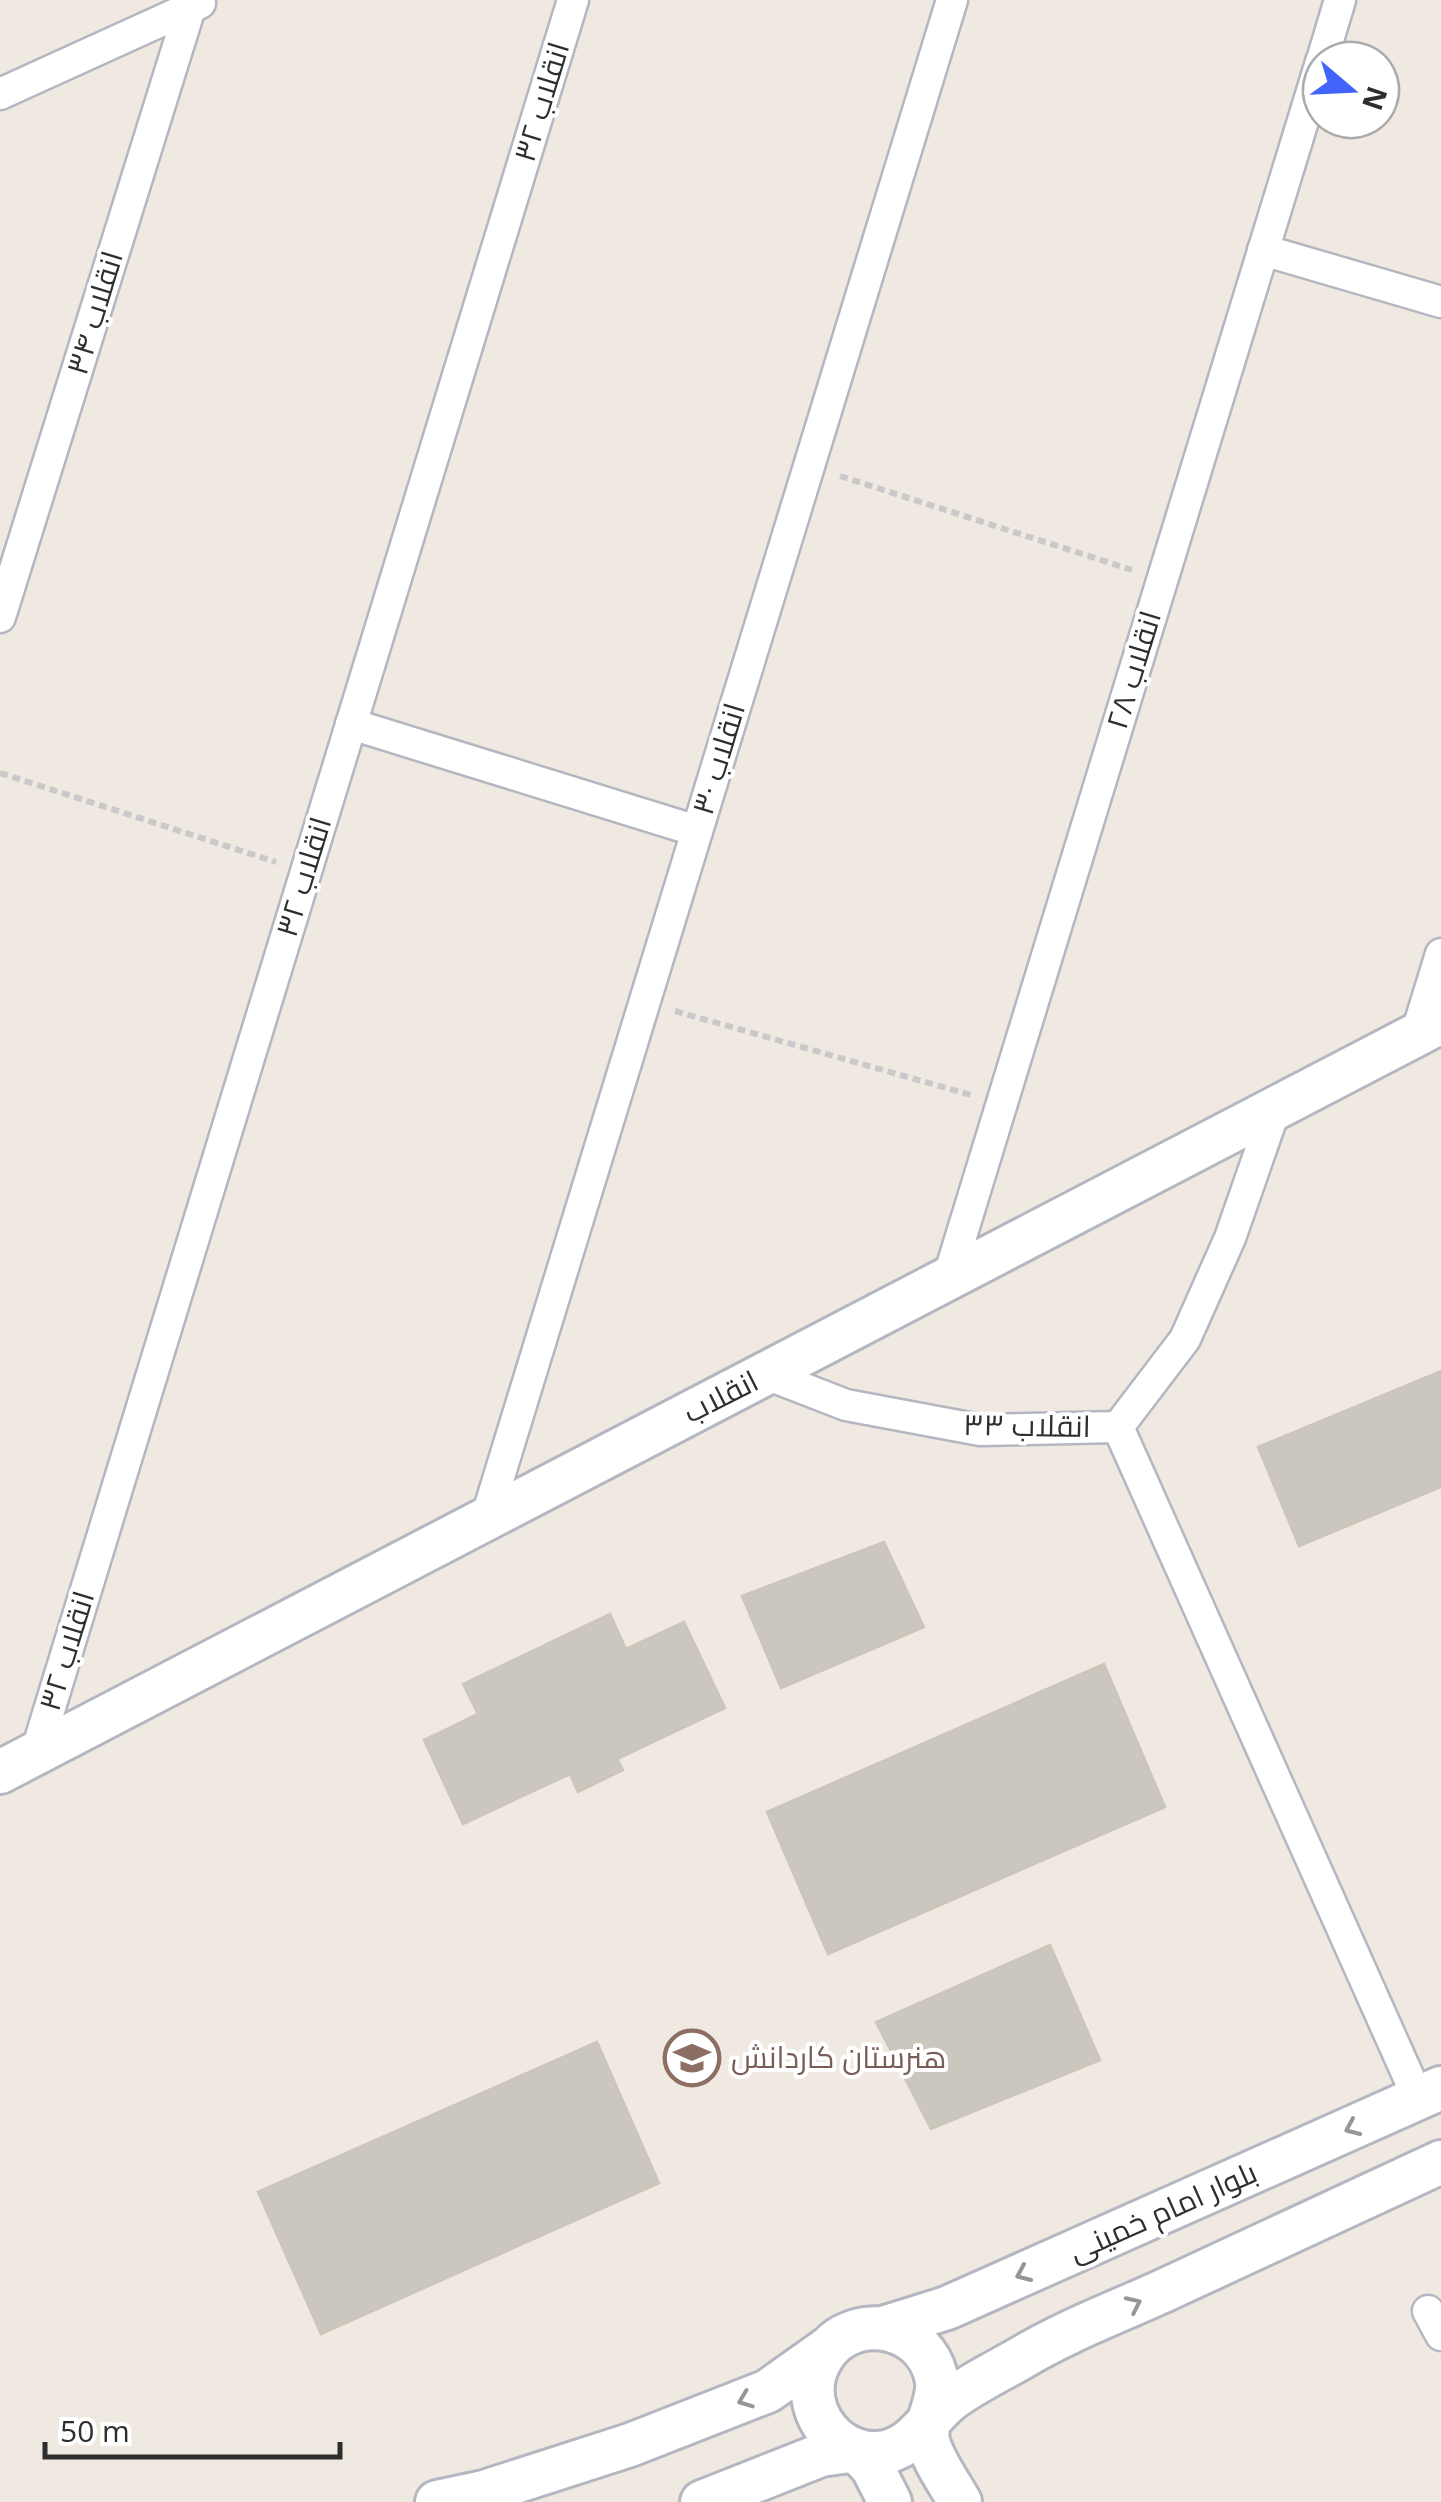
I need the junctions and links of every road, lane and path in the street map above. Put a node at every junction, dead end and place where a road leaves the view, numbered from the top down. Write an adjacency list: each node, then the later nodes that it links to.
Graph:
1 (573, 0): 13 (street, انقلاب ۳۲)
2 (952, 0): 10 (street, انقلاب ۳۰)
3 (1340, 0): 5 (street, انقلاب ۲۸)
4 (198, 4): 6 (street); 12 (street, انقلاب ۳۴)
5 (1328, 40)
6 (0, 94)
7 (1301, 126): 8 (street, انقلاب ۲۸)
8 (1263, 250): 9 (street); 11 (street, انقلاب ۲۸)
9 (1441, 302)
10 (809, 466): 11 (path); 15 (street, انقلاب ۳۰)
11 (1162, 580): 20 (street, انقلاب ۲۸)
12 (0, 617)
13 (351, 724): 15 (street); 16 (street, انقلاب ۳۲)
14 (0, 773): 16 (path)
15 (697, 831): 18 (street, انقلاب ۳۰)
16 (306, 872): 26 (street, انقلاب ۳۲)
17 (1441, 954): 19 (street)
18 (644, 1003): 20 (path); 25 (street, انقلاب ۳۰)
19 (1429, 1029): 21 (main road, انقلاب)
20 (1002, 1103): 22 (street, انقلاب ۲۸)
21 (1274, 1109): 22 (main road, انقلاب); 24 (street, انقلاب ۳۳)
22 (948, 1279): 23 (main road, انقلاب)
23 (766, 1374): 24 (street, انقلاب ۳۳); 25 (main road, انقلاب)
24 (1118, 1428): 27 (street)
25 (486, 1518): 26 (main road, انقلاب)
26 (18, 1762)
27 (1430, 2093): 29 (main road, بلوار امام خمینی, one-way to 29)
28 (1441, 2162): 31 (main road, one-way to 28)
29 (882, 2328): 30 (main road); 31 (main road)
30 (827, 2349): 32 (main road); 33 (main road, one-way to 33)
31 (929, 2422): 32 (main road); 36 (main road)
32 (856, 2450): 34 (main road); 35 (main road)
33 (438, 2502)
34 (702, 2502)
35 (890, 2502)
36 (960, 2502)

